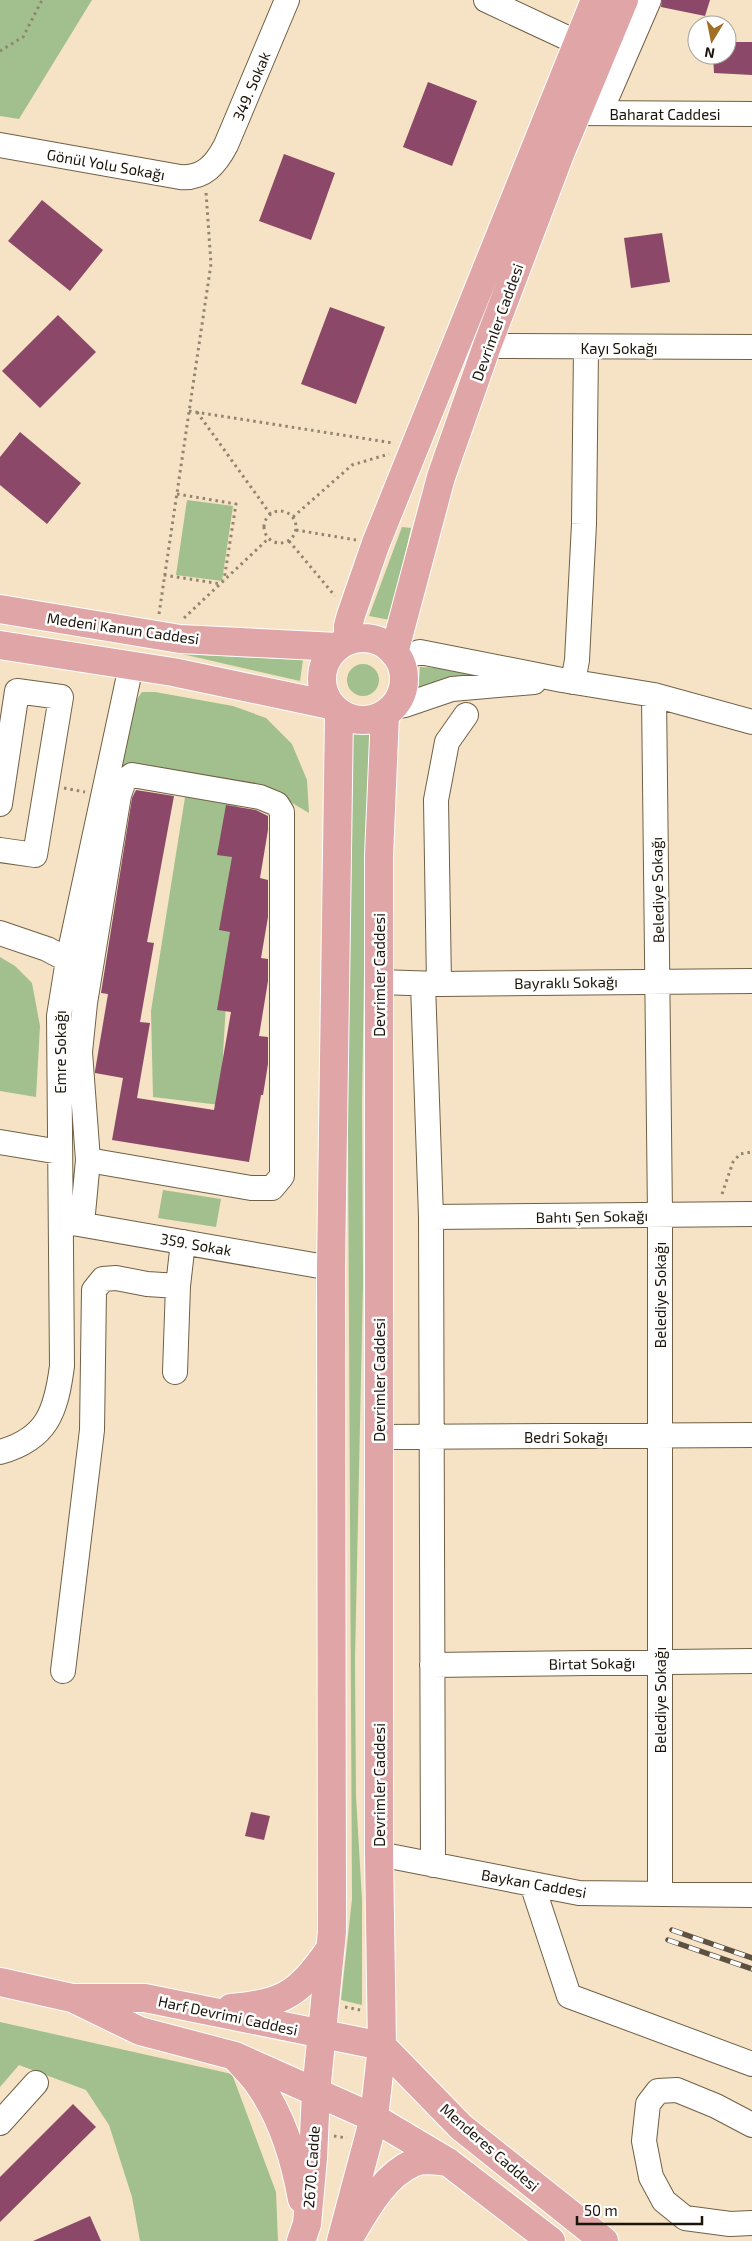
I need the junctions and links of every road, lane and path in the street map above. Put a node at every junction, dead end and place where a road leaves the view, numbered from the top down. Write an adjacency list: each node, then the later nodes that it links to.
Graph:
1 (42, 0): 8 (path)
2 (287, 0): 12 (street, 349. Sokak)
3 (486, 0): 7 (street)
4 (595, 0): 7 (main road, Devrimler Caddesi)
5 (624, 0): 9 (main road, Devrimler Caddesi)
6 (649, 0): 9 (street)
7 (578, 43): 18 (main road, Devrimler Caddesi)
8 (0, 51)
9 (589, 113): 10 (street, Baharat Caddesi); 13 (main road, Devrimler Caddesi)
10 (752, 114)
11 (0, 145): 12 (street, Gönül Yolu Sokağı)
12 (207, 170): 16 (path)
13 (487, 346): 15 (street, Kayı Sokağı); 32 (main road, Devrimler Caddesi)
14 (752, 347): 15 (street, Kayı Sokağı)
15 (586, 348): 34 (street)
16 (189, 411): 17 (path); 19 (path)
17 (197, 412): 18 (path); 20 (path)
18 (416, 446): 21 (path); 25 (main road, Devrimler Caddesi)
19 (176, 494): 26 (path); 27 (path)
20 (271, 515): 21 (path); 23 (path)
21 (293, 518): 22 (path)
22 (296, 530): 24 (path); 25 (path)
23 (269, 538): 24 (path); 27 (path)
24 (289, 541): 29 (path)
25 (376, 543): 29 (main road, Devrimler Caddesi)
26 (164, 575): 27 (path); 30 (path)
27 (222, 583): 30 (path)
28 (0, 609): 30 (main road, Medeni Kanun Caddesi)
29 (345, 634): 30 (main road, Medeni Kanun Caddesi); 32 (main road); 36 (main road)
30 (160, 636)
31 (0, 645): 33 (main road)
32 (396, 656): 34 (street); 37 (main road)
33 (131, 666): 36 (main road); 41 (street, Emre Sokağı)
34 (568, 681): 35 (street); 37 (street)
35 (654, 696): 39 (street); 46 (street, Belediye Sokağı)
36 (335, 709): 37 (main road); 60 (main road)
37 (389, 710): 48 (main road, Devrimler Caddesi)
38 (466, 715): 49 (street)
39 (752, 722)
40 (46, 784): 41 (path); 42 (street); 43 (street)
41 (103, 796): 45 (street, Emre Sokağı)
42 (0, 804)
43 (0, 850)
44 (0, 933): 45 (street)
45 (68, 960): 51 (street, Emre Sokağı)
46 (658, 981): 47 (street, Bayraklı Sokağı); 49 (street, Bayraklı Sokağı); 56 (street, Belediye Sokağı)
47 (752, 981)
48 (379, 982): 49 (street, Bayraklı Sokağı); 65 (main road, Devrimler Caddesi)
49 (431, 984): 57 (street)
50 (0, 1142): 51 (street)
51 (60, 1152): 58 (street, Emre Sokağı)
52 (752, 1152): 54 (path)
53 (88, 1160): 53 (street); 58 (street)
54 (716, 1214): 55 (street, Bahtı Şen Sokağı); 56 (street, Bahtı Şen Sokağı)
55 (752, 1214)
56 (660, 1215): 57 (street, Bahtı Şen Sokağı); 64 (street, Belediye Sokağı)
57 (431, 1217): 66 (street)
58 (71, 1222): 59 (street, 359. Sokak); 67 (street, Emre Sokağı)
59 (183, 1242): 60 (street, 359. Sokak); 61 (street)
60 (331, 1268): 77 (main road)
61 (178, 1286): 62 (street); 71 (street)
62 (174, 1372)
63 (752, 1435): 64 (street, Bedri Sokağı)
64 (660, 1436): 66 (street, Bedri Sokağı); 69 (street, Belediye Sokağı)
65 (379, 1437): 66 (street, Bedri Sokağı); 72 (main road, Devrimler Caddesi)
66 (432, 1437): 70 (street)
67 (0, 1452)
68 (752, 1661): 69 (street, Birtat Sokağı)
69 (660, 1662): 70 (street, Birtat Sokağı); 75 (street, Belediye Sokağı)
70 (432, 1665): 73 (street)
71 (63, 1671)
72 (379, 1854): 73 (street, Baykan Caddesi); 84 (main road, Devrimler Caddesi)
73 (433, 1865): 74 (street, Baykan Caddesi)
74 (532, 1884): 75 (street, Baykan Caddesi); 86 (street)
75 (660, 1894): 76 (street, Baykan Caddesi)
76 (752, 1895)
77 (330, 1948): 82 (main road); 83 (main road)
78 (0, 1982): 79 (main road, Harf Devrimi Caddesi)
79 (72, 1998): 82 (main road, Harf Devrimi Caddesi); 85 (main road, Harf Devrimi Caddesi)
80 (344, 2006): 81 (path)
81 (364, 2010)
82 (206, 2011): 83 (main road, Harf Devrimi Caddesi)
83 (322, 2034): 84 (main road, Harf Devrimi Caddesi); 88 (main road, 2670. Cadde)
84 (382, 2046): 89 (main road, Devrimler Caddesi); 100 (main road, Menderes Caddesi)
85 (234, 2056): 88 (main road, Harf Devrimi Caddesi); 96 (main road)
86 (752, 2064)
87 (36, 2083): 90 (street)
88 (316, 2092): 89 (main road, Harf Devrimi Caddesi); 96 (main road, 2670. Cadde)
89 (374, 2118): 94 (main road); 97 (main road)
90 (0, 2123)
91 (752, 2125): 95 (street)
92 (330, 2135): 93 (path)
93 (353, 2140)
94 (448, 2162): 98 (main road); 99 (main road)
95 (752, 2223)
96 (304, 2233)
97 (341, 2241)
98 (347, 2241)
99 (551, 2241)
100 (604, 2241)

